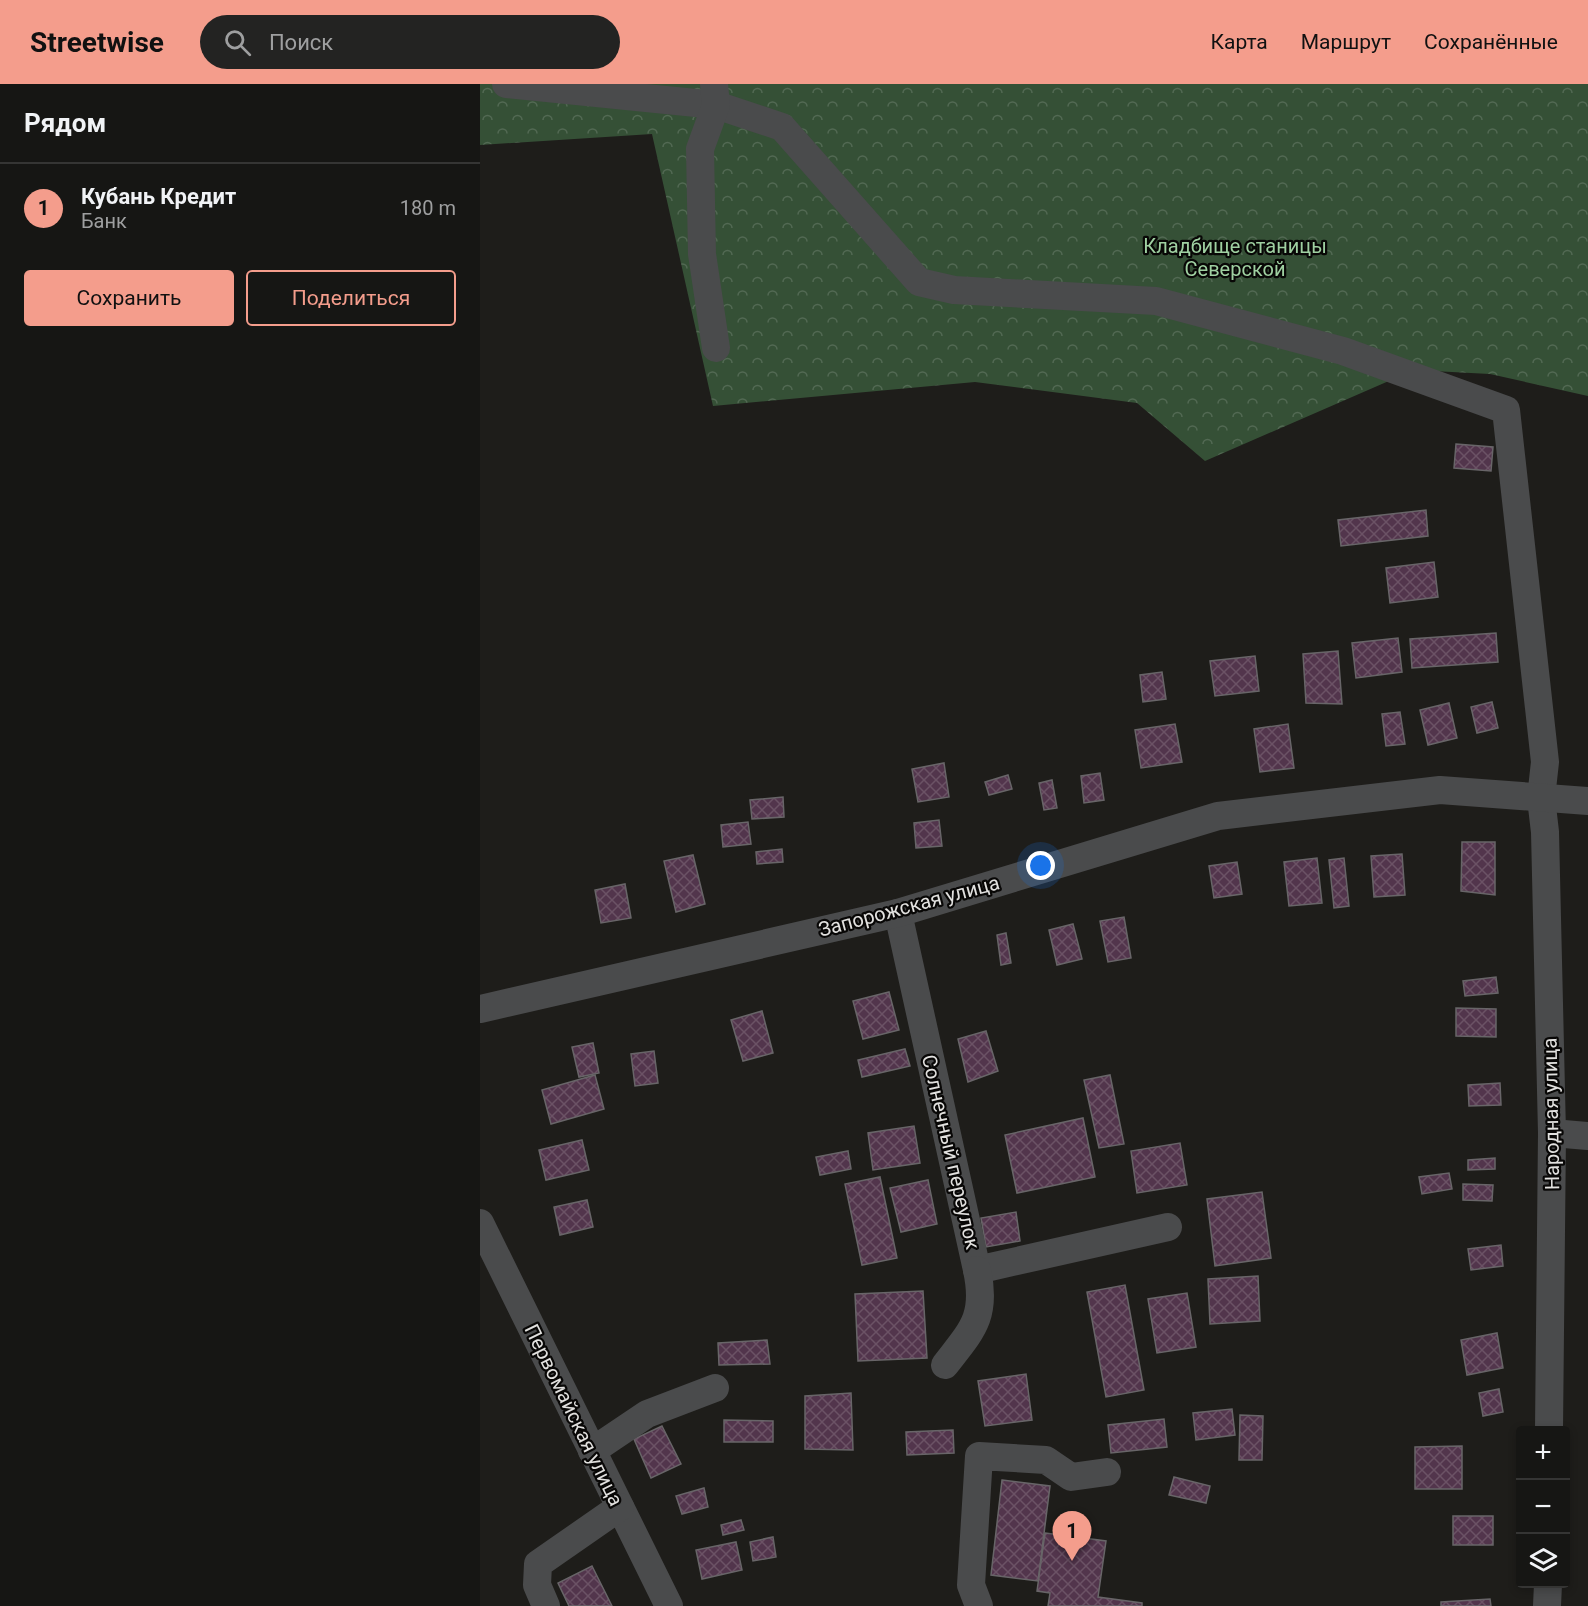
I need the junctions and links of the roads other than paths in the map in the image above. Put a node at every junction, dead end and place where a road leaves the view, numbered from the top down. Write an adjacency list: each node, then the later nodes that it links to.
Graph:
1 (506, 84): 2 (street)
2 (715, 94): 3 (street); 4 (street, Народная улица)
3 (716, 348)
4 (1541, 798): 5 (street, Запорожская улица); 6 (street, Запорожская улица); 8 (street, Народная улица)
5 (1588, 800)
6 (897, 913): 7 (street, Запорожская улица); 12 (street, Солнечный переулок)
7 (480, 1010)
8 (1552, 1133): 9 (street); 15 (street, Народная улица)
9 (1588, 1136)
10 (480, 1223): 16 (street, Первомайская улица)
11 (1168, 1227): 12 (street, Солнечный переулок)
12 (977, 1270): 13 (street)
13 (945, 1365)
14 (715, 1388): 16 (street)
15 (1549, 1426)
16 (592, 1451): 18 (street, Первомайская улица)
17 (1107, 1472): 22 (street)
18 (620, 1507): 20 (street); 21 (street, Первомайская улица)
19 (1548, 1588): 23 (street)
20 (546, 1606)
21 (667, 1606)
22 (979, 1606)
23 (1547, 1606)

